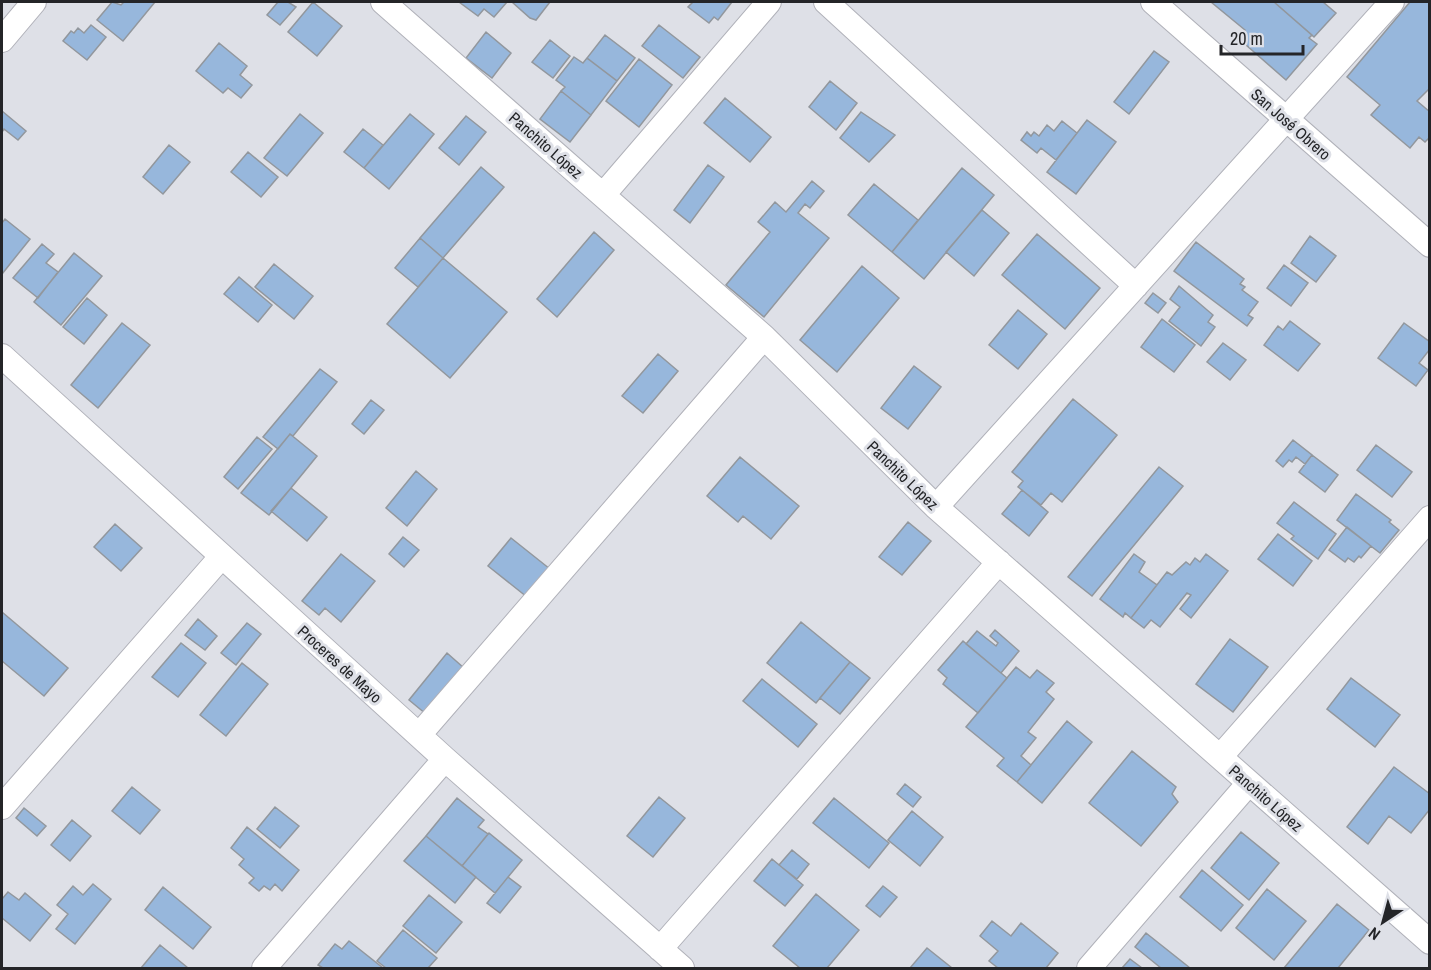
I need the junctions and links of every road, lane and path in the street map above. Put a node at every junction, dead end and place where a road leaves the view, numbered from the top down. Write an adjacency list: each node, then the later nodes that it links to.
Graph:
1 (34, 2): 7 (street)
2 (383, 2): 9 (street, Panchito López)
3 (769, 2): 9 (street)
4 (826, 2): 11 (street)
5 (1153, 2): 8 (street, San José Obrero)
6 (1392, 2): 8 (street)
7 (2, 40)
8 (1286, 119): 10 (street, San José Obrero); 11 (street)
9 (603, 195): 12 (street, Panchito López)
10 (1430, 246)
11 (1136, 286): 14 (street)
12 (764, 337): 14 (street, Panchito López); 18 (street)
13 (2, 356): 16 (street, Proceres de Mayo)
14 (936, 507): 17 (street, Panchito López)
15 (1430, 518): 19 (street)
16 (222, 556): 18 (street, Proceres de Mayo); 22 (street)
17 (999, 562): 19 (street, Panchito López); 24 (street)
18 (418, 735): 20 (street, Proceres de Mayo)
19 (1220, 757): 21 (street, Panchito López)
20 (445, 759): 24 (street, Proceres de Mayo); 25 (street)
21 (1249, 783): 23 (street, Panchito López); 27 (street)
22 (2, 807)
23 (1430, 942)
24 (660, 949): 26 (street, Proceres de Mayo)
25 (264, 969)
26 (682, 969)
27 (1089, 969)

